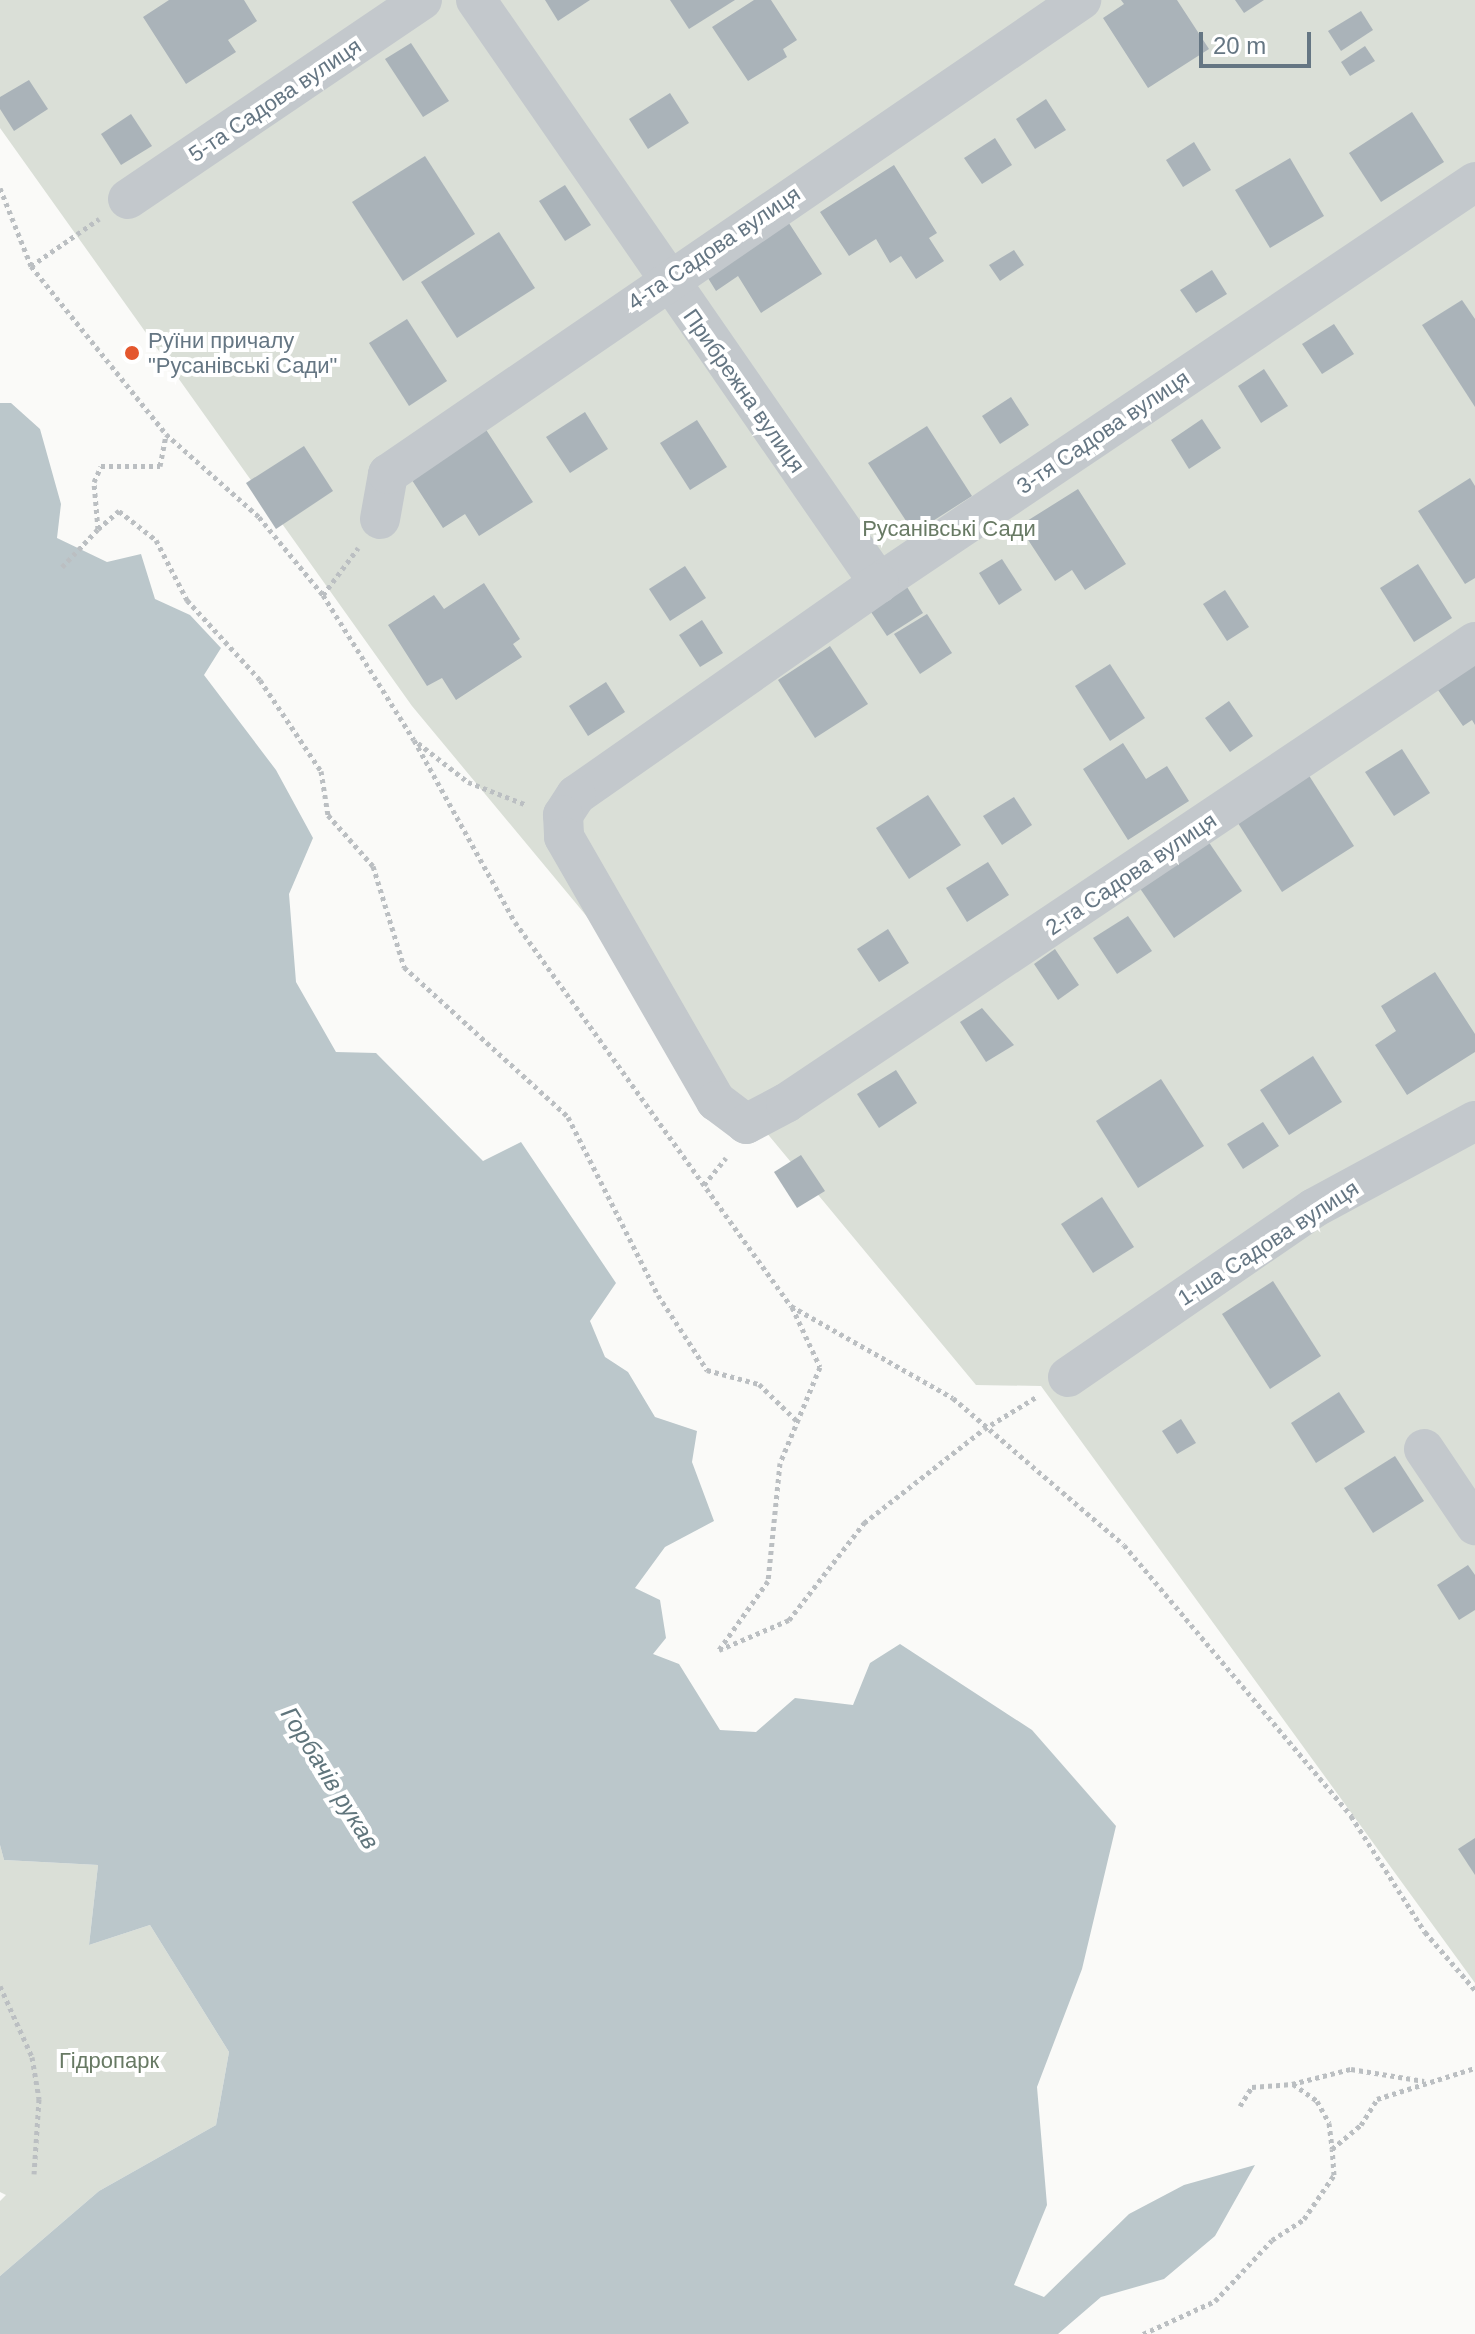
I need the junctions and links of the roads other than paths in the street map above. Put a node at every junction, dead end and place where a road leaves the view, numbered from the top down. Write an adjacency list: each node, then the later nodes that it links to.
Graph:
1 (422, 0): 5 (street, 5-та Садова вулиця)
2 (476, 0): 6 (street, Прибрежна вулиця)
3 (1081, 0): 6 (street, 4-та Садова вулиця)
4 (1475, 182): 8 (street, 3-тя Садова вулиця)
5 (128, 199)
6 (667, 280): 7 (street, 4-та Садова вулиця); 8 (street, Прибрежна вулиця)
7 (380, 519)
8 (879, 583): 10 (street, 3-тя Садова вулиця)
9 (1475, 642): 10 (street, 2-га Садова вулиця)
10 (564, 837)
11 (1475, 1121): 12 (street, 1-ша Садова вулиця)
12 (1068, 1377)
13 (1424, 1449): 14 (street)
14 (1475, 1525)

